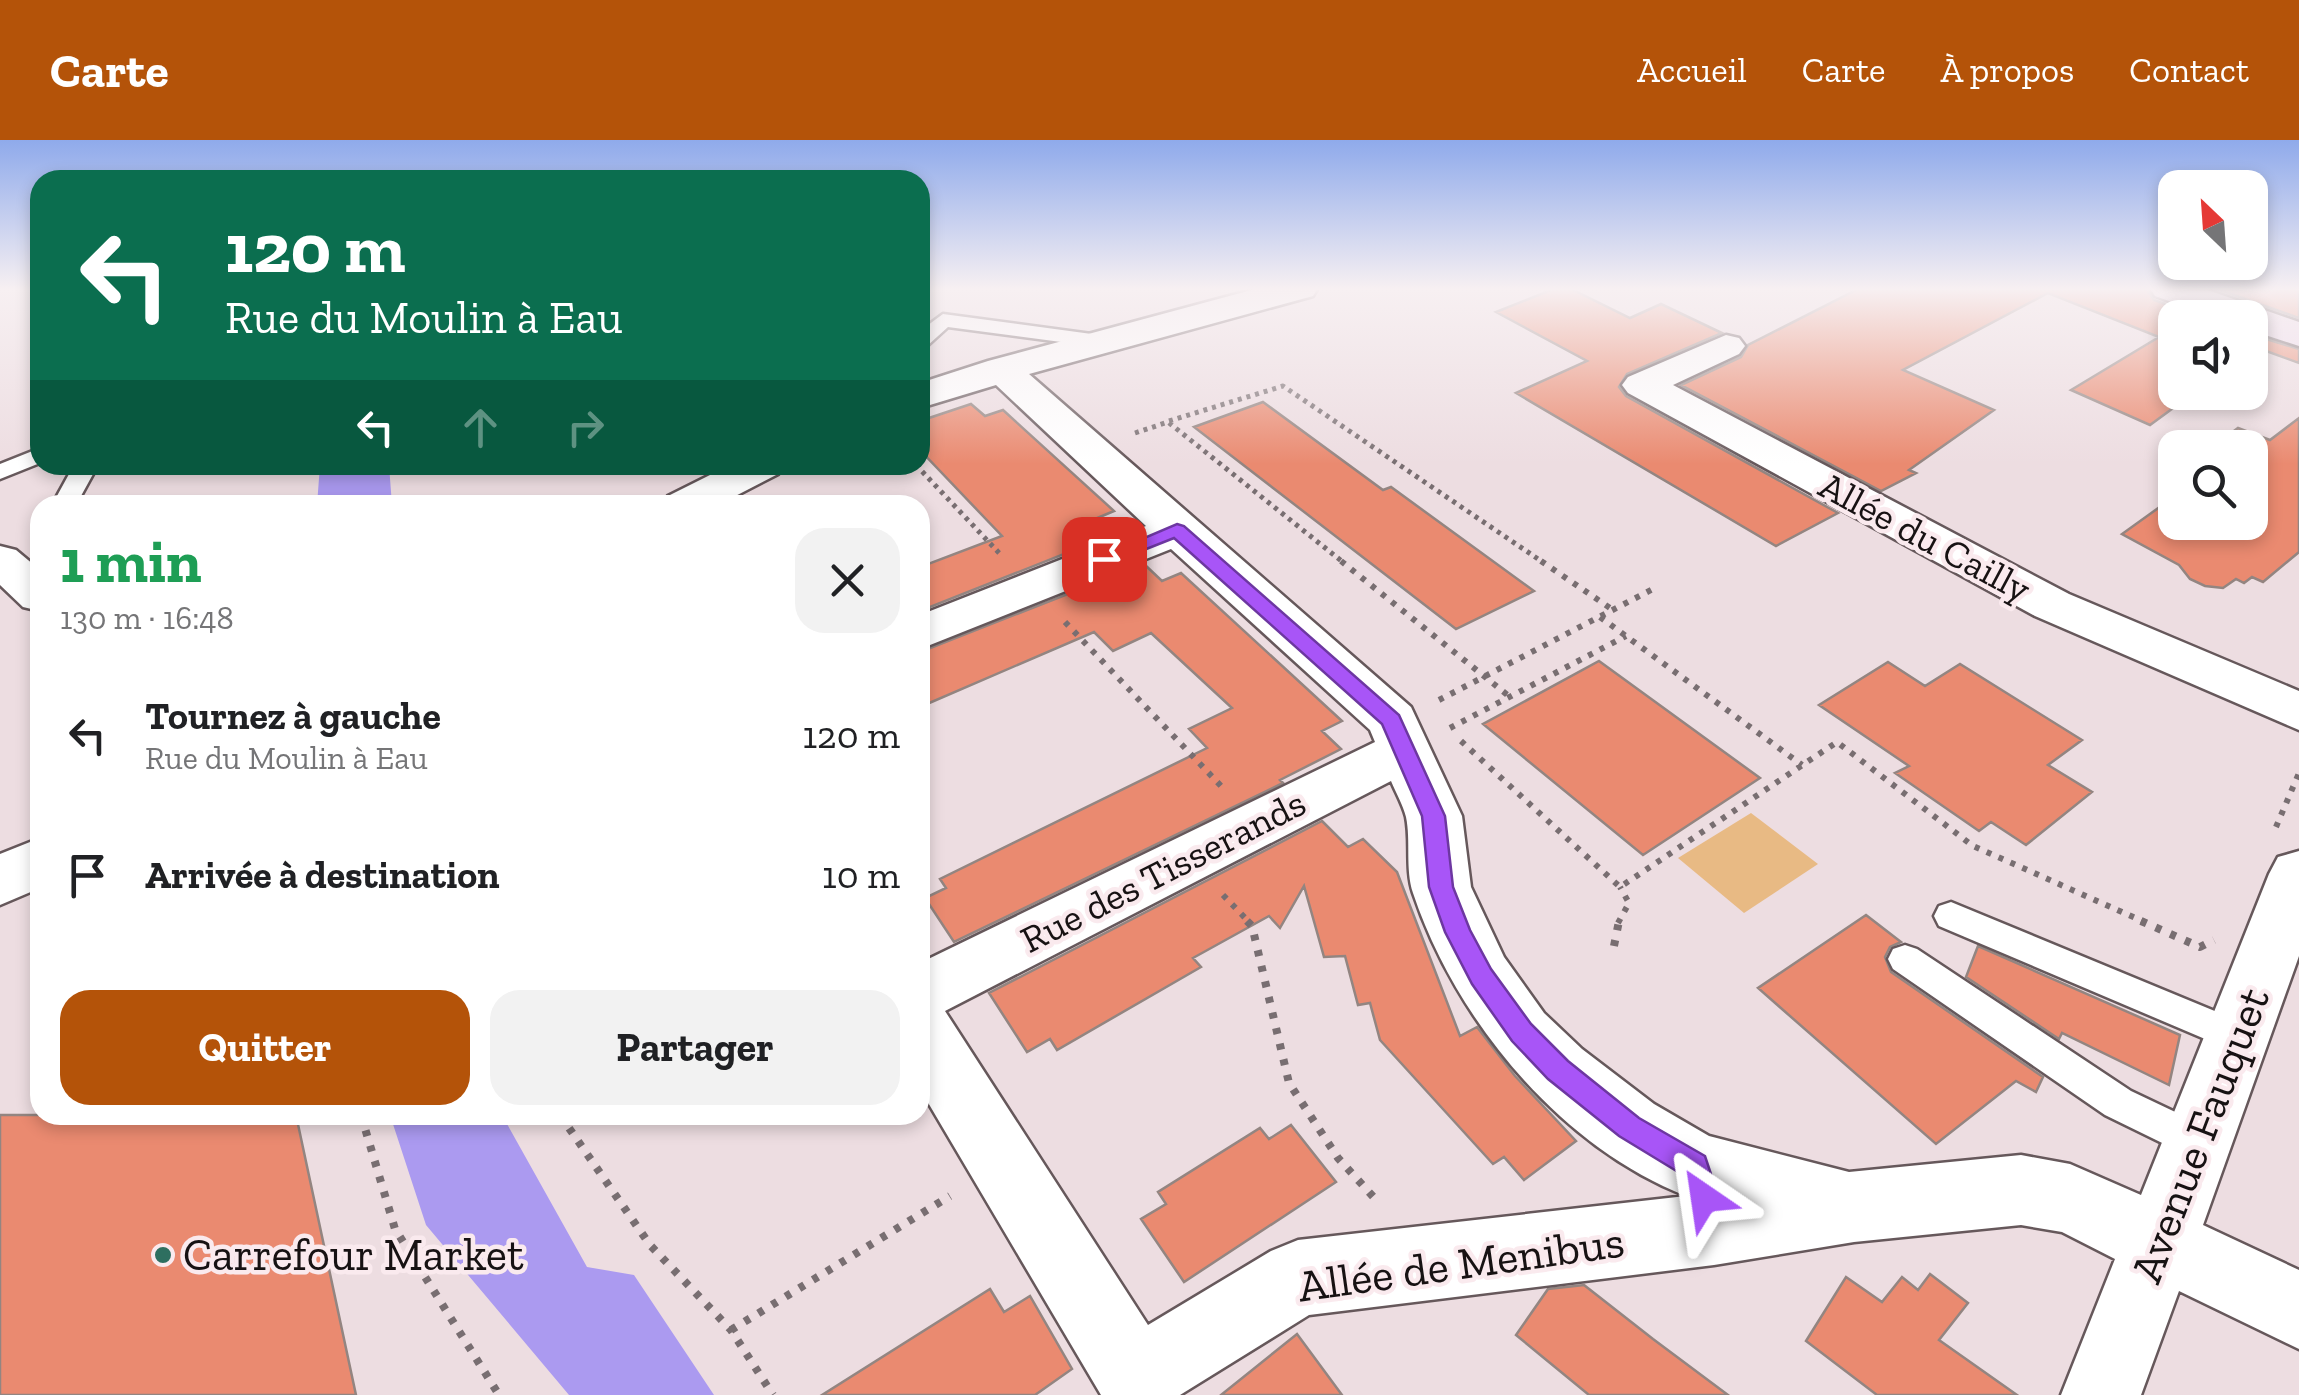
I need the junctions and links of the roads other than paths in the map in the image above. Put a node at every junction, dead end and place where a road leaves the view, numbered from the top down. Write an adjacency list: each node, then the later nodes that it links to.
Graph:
1 (1081, 347): 3 (street)
2 (1725, 347): 13 (street, Allée du Cailly)
3 (1002, 369): 4 (street); 9 (street)
4 (930, 392)
5 (30, 459): 6 (lane)
6 (0, 472)
7 (743, 475): 8 (street)
8 (704, 495)
9 (1177, 530): 12 (street); 14 (street)
10 (0, 560): 11 (street)
11 (30, 587)
12 (930, 628)
13 (2299, 712)
14 (1421, 729): 20 (street, Rue des Tisserands); 24 (street)
15 (2285, 857): 21 (street, Avenue Fauquet)
16 (30, 866): 17 (street)
17 (0, 881)
18 (1951, 916): 21 (lane)
19 (1905, 959): 23 (lane)
20 (930, 988)
21 (2217, 1028): 23 (street, Avenue Fauquet)
22 (930, 1045): 27 (street, Allée de Menibus)
23 (2197, 1142): 25 (street, Avenue Fauquet)
24 (1704, 1198): 25 (street, Allée de Menibus); 27 (street, Allée de Menibus)
25 (2159, 1241): 26 (street, Allée de Menibus); 28 (street, Avenue Fauquet)
26 (2299, 1310)
27 (1122, 1386)
28 (2102, 1395)

